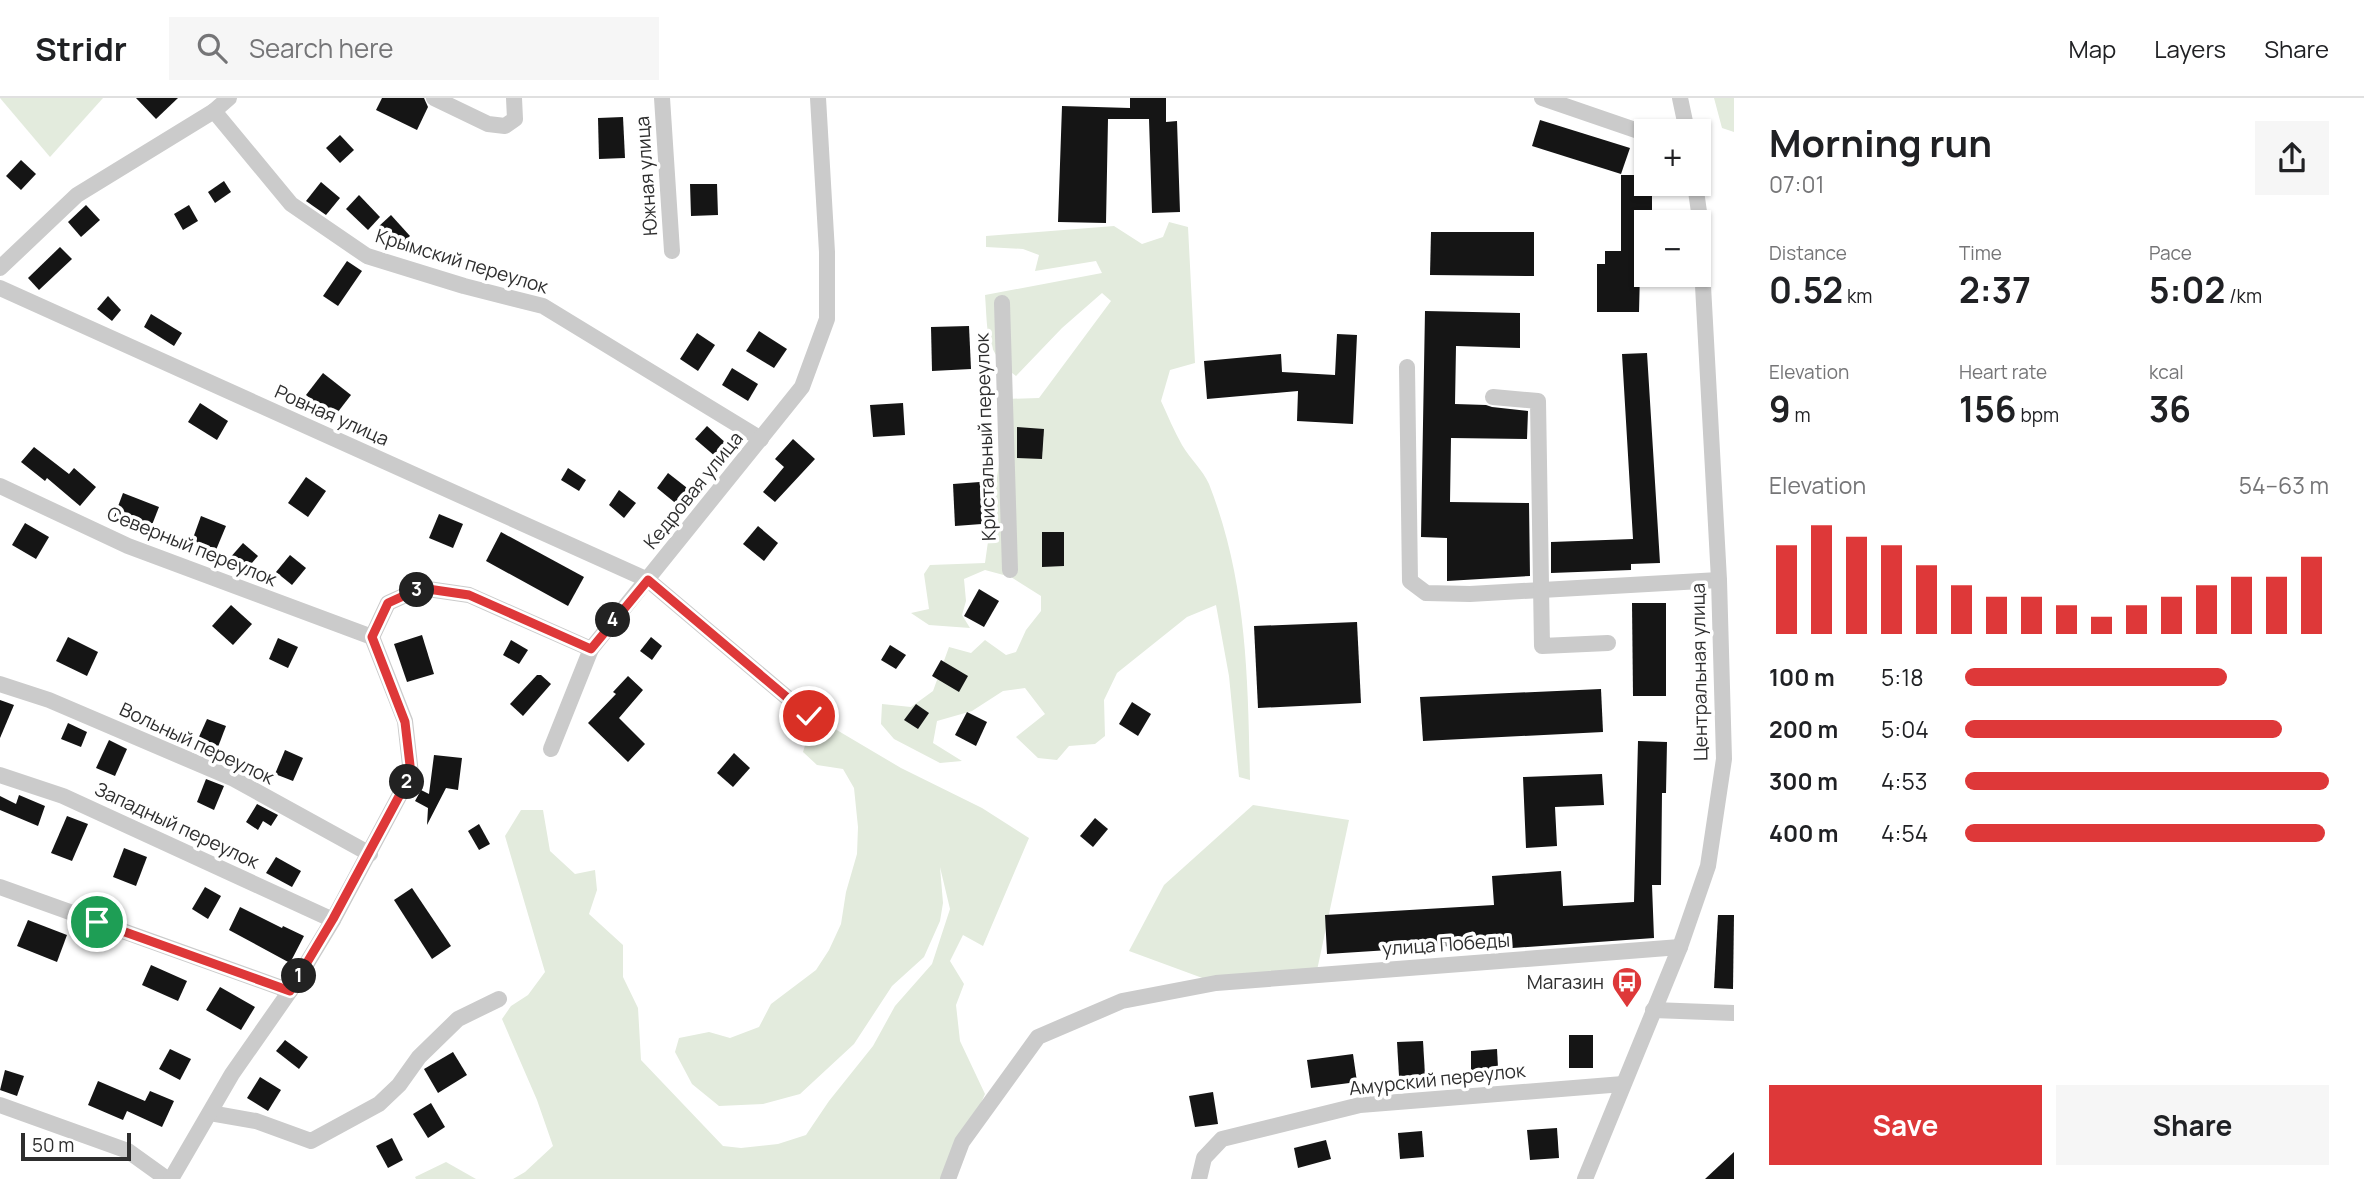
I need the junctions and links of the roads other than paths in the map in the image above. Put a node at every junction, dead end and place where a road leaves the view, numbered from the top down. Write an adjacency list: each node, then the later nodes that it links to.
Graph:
1 (229, 98): 8 (street)
2 (434, 98): 3 (street)
3 (514, 98)
4 (662, 98): 12 (street, Южная улица)
5 (818, 98): 18 (street, Кедровая улица)
6 (1542, 98): 10 (street)
7 (1680, 98): 9 (street)
8 (214, 111): 13 (street); 18 (street, Крымский переулок)
9 (1684, 119)
10 (1634, 130)
11 (1696, 196): 22 (street, Центральная улица)
12 (672, 250)
13 (0, 268)
14 (0, 288): 21 (street, Ровная улица)
15 (1002, 303): 20 (street, Кристальный переулок)
16 (1407, 367): 23 (street)
17 (1493, 397): 23 (street)
18 (761, 439): 21 (street, Кедровая улица)
19 (0, 486): 25 (street, Северный переулок)
20 (1010, 570)
21 (648, 580): 27 (street, Кедровая улица); 29 (street, Ровная улица)
22 (1719, 580): 23 (street); 24 (street, Центральная улица)
23 (1542, 590): 26 (street)
24 (1727, 614): 35 (street, Центральная улица)
25 (372, 637): 27 (street); 32 (street)
26 (1608, 643)
27 (591, 649): 30 (street, Кедровая улица)
28 (0, 684): 32 (street, Вольный переулок)
29 (809, 716)
30 (551, 749)
31 (0, 775): 34 (street, Западный переулок)
32 (370, 854): 34 (street)
33 (0, 887): 36 (street)
34 (333, 919): 36 (street)
35 (1680, 947): 38 (street, Центральная улица); 44 (street, улица Победы)
36 (290, 991): 42 (street)
37 (499, 999): 42 (street)
38 (1653, 1010): 39 (street); 40 (street, Центральная улица)
39 (1734, 1013)
40 (1623, 1084): 45 (street, Амурский переулок); 46 (street, Центральная улица)
41 (0, 1105): 43 (street)
42 (209, 1113): 43 (street)
43 (169, 1179)
44 (948, 1179)
45 (1199, 1179)
46 (1585, 1179)

